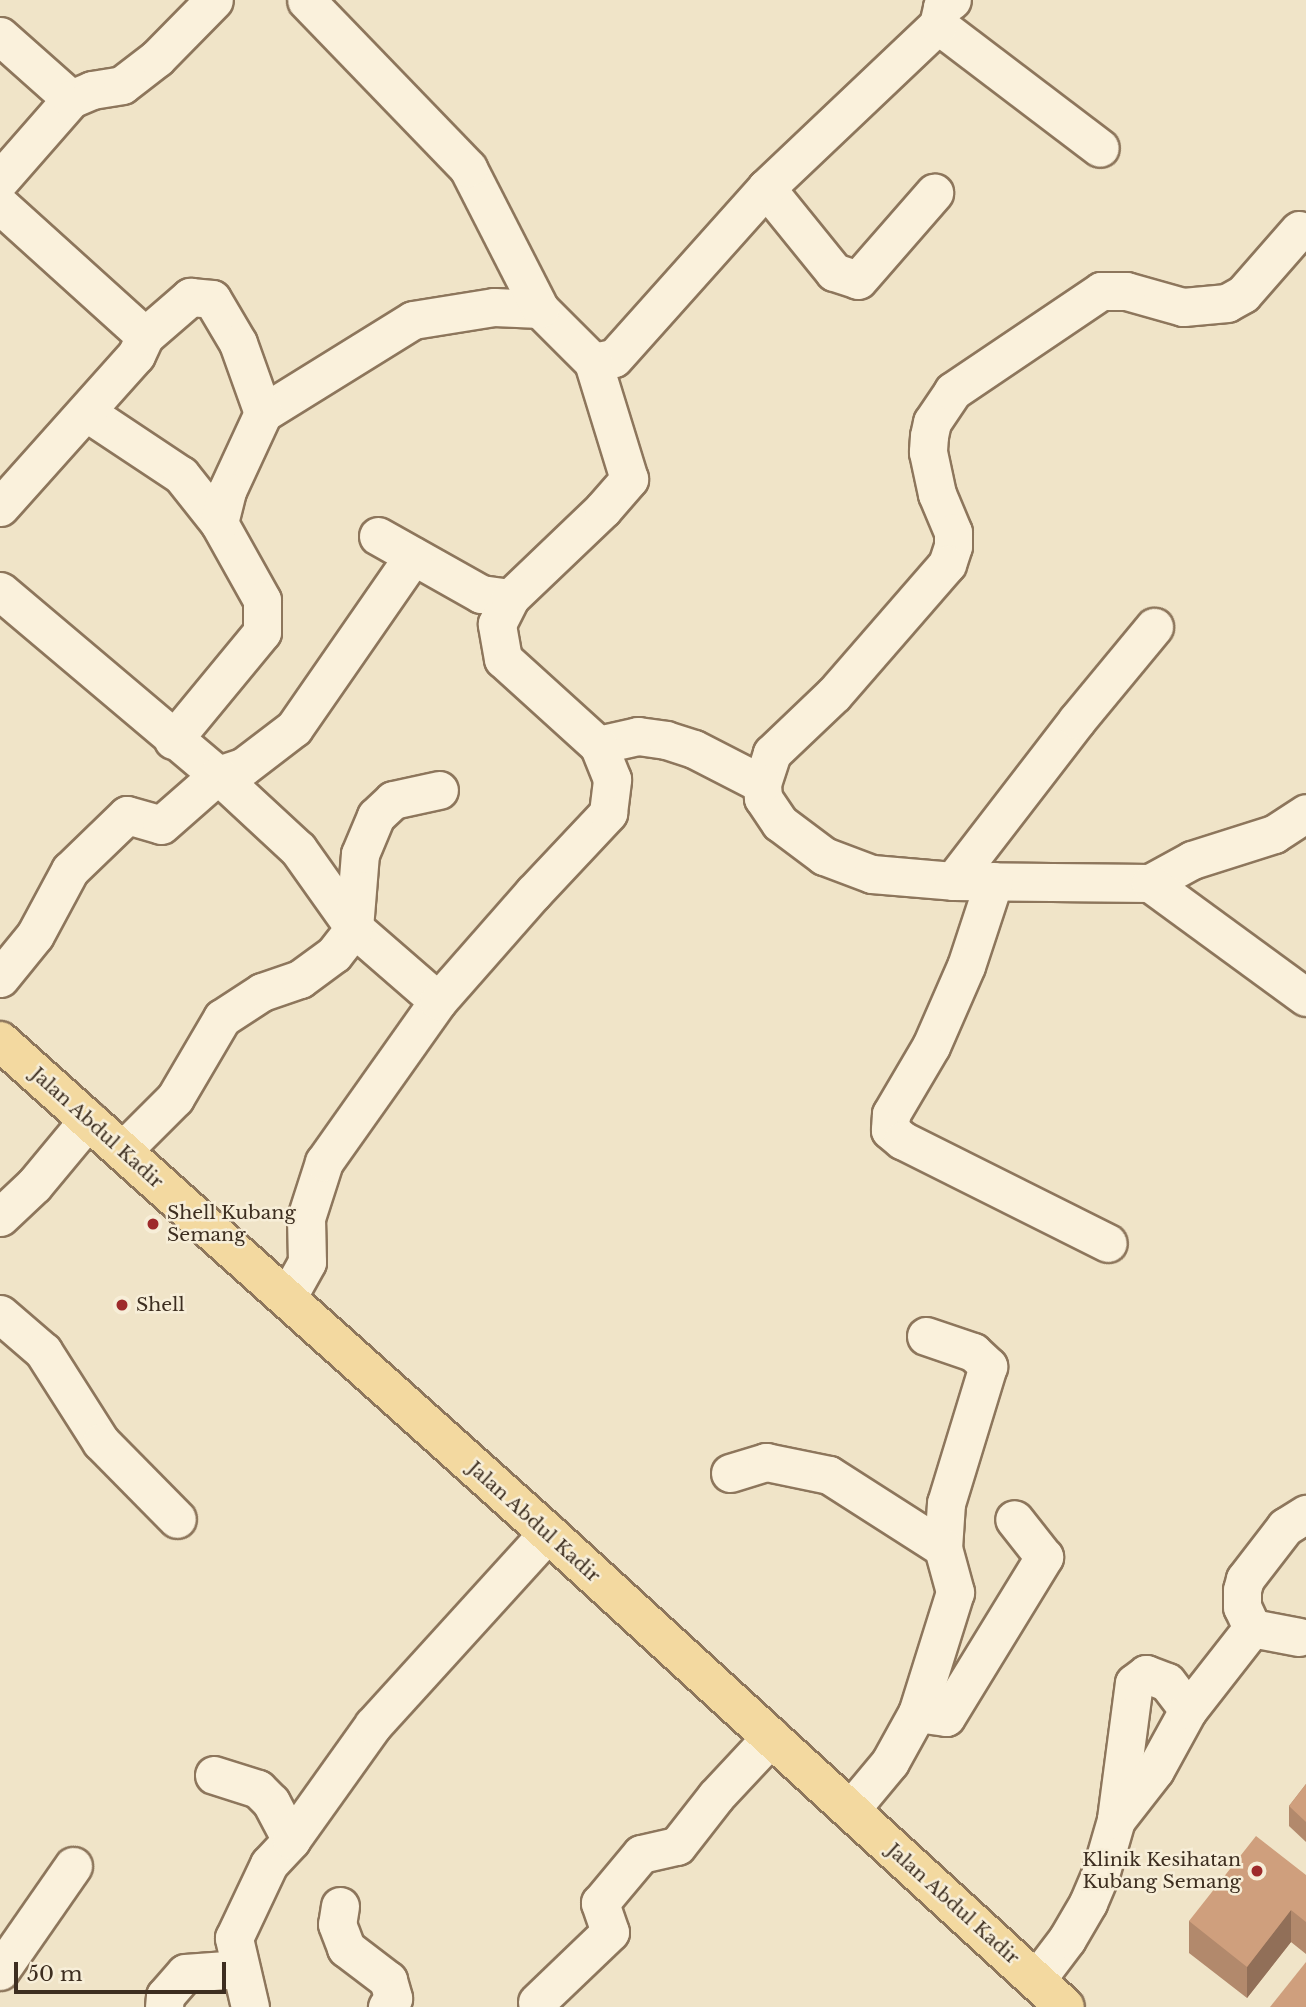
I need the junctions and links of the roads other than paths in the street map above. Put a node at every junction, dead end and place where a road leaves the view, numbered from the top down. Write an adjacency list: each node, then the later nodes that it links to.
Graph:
1 (214, 0): 5 (street)
2 (306, 0): 12 (street)
3 (942, 8): 6 (street); 8 (street)
4 (0, 36): 5 (street)
5 (71, 99): 7 (street)
6 (1100, 148)
7 (0, 180)
8 (766, 188): 9 (street); 14 (street)
9 (934, 193)
10 (0, 205): 13 (street)
11 (1298, 230): 27 (street)
12 (540, 309): 14 (street); 16 (street)
13 (145, 336): 15 (street); 16 (street)
14 (593, 362): 22 (street)
15 (86, 412): 17 (street); 18 (street)
16 (263, 412): 18 (street)
17 (0, 508)
18 (219, 523): 24 (street)
19 (378, 537): 20 (street)
20 (413, 556): 22 (street); 26 (street)
21 (0, 591): 24 (street)
22 (510, 598): 25 (street)
23 (1154, 627): 30 (street)
24 (173, 740): 26 (street)
25 (598, 745): 27 (street); 36 (street)
26 (218, 775): 33 (street); 34 (street)
27 (762, 784): 30 (street)
28 (439, 790): 33 (street)
29 (1306, 813): 32 (street)
30 (953, 881): 31 (street)
31 (994, 881): 32 (street); 41 (street)
32 (1150, 883): 35 (street)
33 (354, 928): 36 (street); 39 (street)
34 (0, 978)
35 (1306, 997)
36 (438, 1002): 42 (street)
37 (0, 1041): 38 (main road, Jalan Abdul Kadir)
38 (88, 1120): 39 (main road, Jalan Abdul Kadir); 40 (street)
39 (122, 1151): 42 (main road, Jalan Abdul Kadir)
40 (0, 1217)
41 (1108, 1243)
42 (287, 1298): 49 (main road, Jalan Abdul Kadir)
43 (0, 1314): 47 (street)
44 (926, 1336): 50 (street)
45 (730, 1473): 50 (street)
46 (1306, 1514): 51 (street)
47 (177, 1519)
48 (1014, 1519): 54 (street)
49 (548, 1533): 55 (main road, Jalan Abdul Kadir); 59 (street)
50 (943, 1548): 54 (street)
51 (1252, 1628): 52 (street); 53 (street)
52 (1299, 1637)
53 (1188, 1710): 58 (street); 58 (street)
54 (917, 1713): 57 (street)
55 (771, 1737): 57 (main road, Jalan Abdul Kadir); 65 (street)
56 (215, 1776): 59 (street)
57 (849, 1810): 64 (main road, Jalan Abdul Kadir)
58 (1116, 1820): 64 (street)
59 (291, 1840): 62 (street)
60 (73, 1867): 63 (street)
61 (340, 1906): 68 (street)
62 (240, 1969): 66 (street); 67 (street)
63 (0, 1970)
64 (1051, 1998)
65 (537, 2001)
66 (164, 2007)
67 (250, 2007)
68 (387, 2007)

